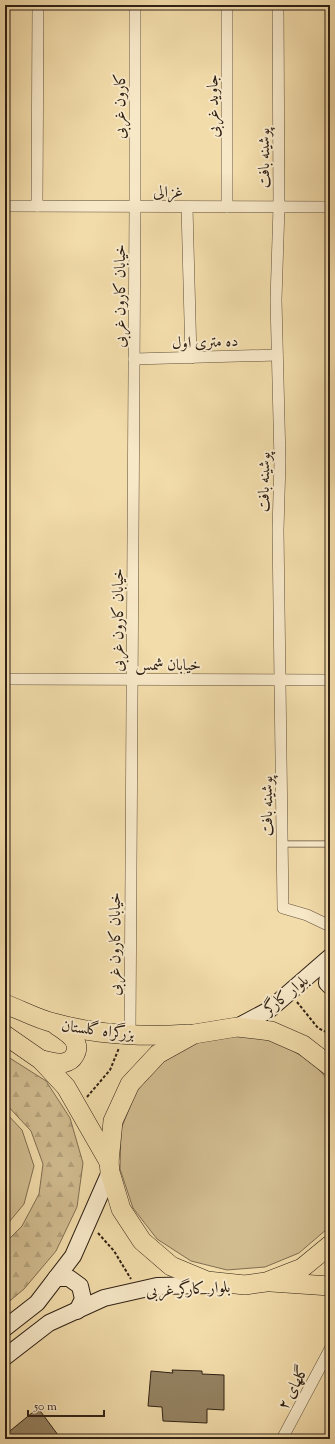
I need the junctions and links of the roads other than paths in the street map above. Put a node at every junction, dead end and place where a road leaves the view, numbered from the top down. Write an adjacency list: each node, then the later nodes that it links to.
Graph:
1 (38, 5): 6 (street)
2 (135, 5): 7 (street, کارون غربی)
3 (228, 5): 9 (street, جاوید غربی)
4 (278, 5): 10 (street, پوشینه بافت)
5 (5, 206): 6 (street, غزالی)
6 (37, 206): 7 (street, غزالی)
7 (135, 207): 8 (street, غزالی); 14 (street, خیابان کارون غربی)
8 (187, 207): 9 (street, غزالی); 13 (street)
9 (227, 207): 10 (street, غزالی)
10 (279, 207): 11 (street, غزالی); 12 (street, پوشینه بافت)
11 (330, 207)
12 (277, 356): 13 (street, ده متری اول); 17 (street, پوشینه بافت)
13 (191, 358): 14 (street, ده متری اول)
14 (134, 359): 16 (street, خیابان کارون غربی)
15 (5, 679): 16 (street, خیابان شمس)
16 (132, 680): 17 (street, خیابان شمس); 29 (street, خیابان کارون غربی)
17 (281, 680): 18 (street, خیابان شمس); 21 (street, پوشینه بافت)
18 (330, 680)
19 (330, 810): 20 (lane)
20 (330, 818)
21 (282, 844): 22 (lane); 23 (street, پوشینه بافت)
22 (330, 844)
23 (330, 926)
24 (330, 958): 25 (main road); 28 (main road, بلوار کارگر)
25 (330, 986)
26 (5, 1004): 27 (highway, بزرگراه گلستان)
27 (53, 1023): 29 (highway, بزرگراه گلستان); 32 (highway)
28 (237, 1027): 30 (highway); 33 (highway)
29 (127, 1034): 30 (highway, بزرگراه گلستان)
30 (194, 1034): 34 (highway)
31 (5, 1035): 32 (highway)
32 (41, 1060): 34 (highway)
33 (330, 1066)
34 (110, 1167): 36 (main road); 38 (highway)
35 (330, 1245): 37 (highway)
36 (56, 1278): 40 (main road); 41 (main road)
37 (266, 1282): 38 (highway); 39 (highway)
38 (245, 1285): 40 (main road, بلوار کارگر غربی)
39 (330, 1286)
40 (77, 1311): 43 (main road, بلوار کارگر غربی)
41 (5, 1328)
42 (330, 1349): 44 (street, گلهای ۲)
43 (5, 1357)
44 (282, 1439)

